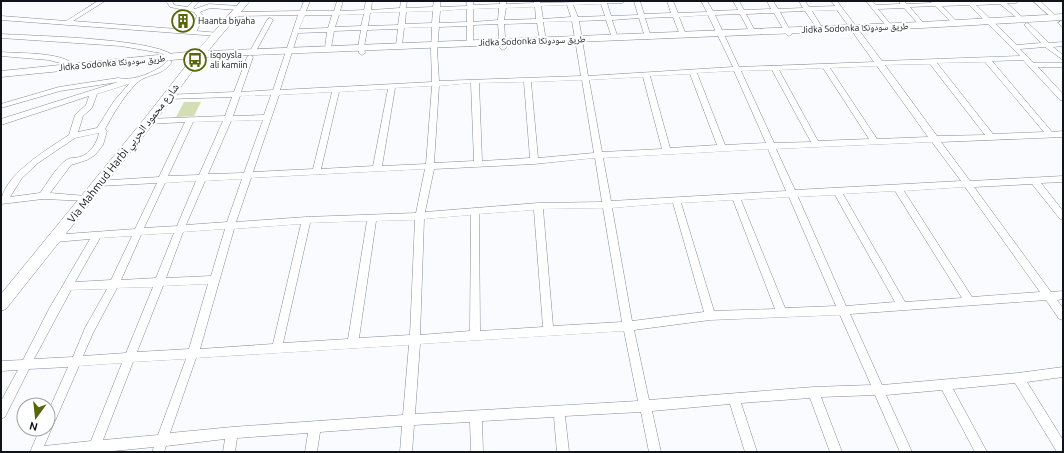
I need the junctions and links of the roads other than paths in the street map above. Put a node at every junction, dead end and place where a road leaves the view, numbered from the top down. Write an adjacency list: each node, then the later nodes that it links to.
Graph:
1 (102, 1): 50 (street)
2 (170, 1): 32 (street)
3 (197, 1): 32 (street)
4 (307, 1): 40 (street)
5 (340, 1): 39 (street)
6 (369, 1): 36 (street)
7 (404, 1): 33 (street)
8 (603, 1): 9 (street); 21 (street); 45 (street)
9 (622, 1)
10 (637, 1): 43 (street)
11 (670, 1): 41 (street)
12 (704, 1): 42 (street)
13 (736, 1): 38 (street)
14 (770, 1): 37 (street)
15 (802, 1): 34 (street)
16 (834, 1): 31 (street)
17 (869, 1): 29 (street)
18 (1016, 1): 24 (street)
19 (1036, 1): 49 (street)
20 (537, 2): 21 (street); 25 (street); 48 (street)
21 (570, 2): 46 (street)
22 (935, 2): 23 (street); 26 (street); 54 (street)
23 (970, 2): 24 (street); 56 (street)
24 (1002, 2): 52 (street)
25 (503, 3): 28 (street); 51 (street)
26 (903, 3): 29 (street); 57 (street)
27 (436, 4): 28 (street); 33 (street); 55 (street)
28 (470, 4): 53 (street)
29 (874, 7): 59 (street)
30 (240, 8): 35 (street); 40 (street); 68 (main road, Via Mahmud Harbi شارع محمود الحربي)
31 (839, 8): 34 (street); 63 (street)
32 (189, 9): 35 (street)
33 (404, 9): 36 (street); 58 (street)
34 (808, 10): 37 (street); 62 (street)
35 (196, 11): 64 (street)
36 (367, 11): 39 (street); 60 (street)
37 (776, 11): 38 (street); 67 (street)
38 (742, 12): 42 (street); 66 (street)
39 (336, 13): 40 (street); 61 (street)
40 (303, 14): 65 (street)
41 (675, 14): 42 (street); 43 (street); 69 (street)
42 (710, 14): 70 (street)
43 (641, 17): 45 (street); 72 (street)
44 (1, 18): 50 (street)
45 (609, 18): 46 (street); 73 (street)
46 (575, 19): 48 (street); 75 (street)
47 (270, 20): 87 (street)
48 (540, 20): 51 (street); 74 (street)
49 (1061, 21): 52 (main road, Jidka Sodonka طريق سودونكا)
50 (68, 22): 64 (street)
51 (501, 22): 53 (street); 78 (street)
52 (1025, 22): 56 (main road, Jidka Sodonka طريق سودونكا); 79 (street)
53 (471, 23): 55 (street); 76 (street)
54 (956, 23): 56 (main road, Jidka Sodonka طريق سودونكا); 57 (main road, Jidka Sodonka طريق سودونكا)
55 (436, 24): 58 (street); 81 (street)
56 (993, 24): 63 (main road, Jidka Sodonka طريق سودونكا); 82 (street)
57 (922, 25): 59 (main road, Jidka Sodonka طريق سودونكا)
58 (402, 26): 60 (street); 80 (street)
59 (889, 26): 63 (main road, Jidka Sodonka طريق سودونكا)
60 (364, 28): 61 (street); 84 (street)
61 (332, 29): 65 (street); 83 (street)
62 (820, 29): 63 (main road, Jidka Sodonka طريق سودونكا); 67 (main road, Jidka Sodonka طريق سودونكا)
63 (856, 29): 67 (main road, Jidka Sodonka طريق سودونكا); 94 (street)
64 (193, 31): 68 (street)
65 (295, 31): 85 (street)
66 (752, 31): 67 (main road, Jidka Sodonka طريق سودونكا); 70 (main road, Jidka Sodonka طريق سودونكا)
67 (788, 32): 70 (main road, Jidka Sodonka طريق سودونكا)
68 (217, 34): 88 (main road, Via Mahmud Harbi شارع محمود الحربي)
69 (683, 35): 70 (main road, Jidka Sodonka طريق سودونكا); 72 (main road, Jidka Sodonka طريق سودونكا)
70 (722, 35): 75 (main road, Jidka Sodonka طريق سودونكا); 100 (street)
71 (1, 36): 91 (street)
72 (648, 37): 73 (main road, Jidka Sodonka طريق سودونكا)
73 (615, 38): 75 (main road, Jidka Sodonka طريق سودونكا)
74 (542, 41): 75 (main road, Jidka Sodonka طريق سودونكا); 78 (main road, Jidka Sodonka طريق سودونكا)
75 (579, 42): 78 (main road, Jidka Sodonka طريق سودونكا); 105 (street)
76 (470, 44): 78 (main road, Jidka Sodonka طريق سودونكا); 81 (main road, Jidka Sodonka طريق سودونكا)
77 (1063, 44): 79 (street)
78 (503, 45): 81 (main road, Jidka Sodonka طريق سودونكا)
79 (1047, 45): 82 (street); 90 (street)
80 (399, 46): 81 (main road, Jidka Sodonka طريق سودونكا); 84 (main road, Jidka Sodonka طريق سودونكا)
81 (434, 47): 84 (main road, Jidka Sodonka طريق سودونكا); 111 (street)
82 (1013, 47): 89 (street)
83 (328, 48): 84 (main road, Jidka Sodonka طريق سودونكا); 85 (main road, Jidka Sodonka طريق سودونكا)
84 (362, 50): 85 (main road, Jidka Sodonka طريق سودونكا)
85 (289, 53): 87 (main road, Jidka Sodonka طريق سودونكا); 116 (street)
86 (1, 54): 97 (street)
87 (251, 54): 88 (main road, Jidka Sodonka طريق سودونكا); 118 (street)
88 (198, 56): 91 (main road, Jidka Sodonka طريق سودونكا); 119 (main road, Via Mahmud Harbi شارع محمود الحربي)
89 (1024, 58): 92 (street); 95 (street)
90 (1063, 58)
91 (171, 60): 97 (main road, Jidka Sodonka طريق سودونكا); 103 (main road, Jidka Sodonka طريق سودونكا); 108 (street)
92 (987, 60): 93 (street); 128 (street)
93 (932, 62): 94 (street); 131 (street)
94 (880, 64): 98 (street); 132 (street)
95 (1031, 65): 96 (street); 114 (street)
96 (1063, 65)
97 (72, 66): 103 (main road, Jidka Sodonka طريق سودونكا)
98 (825, 66): 99 (street); 133 (street)
99 (775, 68): 100 (street); 134 (street)
100 (736, 69): 101 (street); 135 (street)
101 (693, 72): 104 (street); 136 (street)
102 (1, 74): 103 (main road, Jidka Sodonka طريق سودونكا)
103 (22, 75): 107 (main road, Jidka Sodonka طريق سودونكا)
104 (646, 76): 105 (street); 137 (street)
105 (585, 78): 106 (street); 138 (street)
106 (527, 79): 109 (street); 139 (street)
107 (1, 80)
108 (136, 80): 110 (street); 127 (street)
109 (475, 81): 111 (street); 140 (street)
110 (126, 82): 117 (street); 121 (street)
111 (436, 83): 112 (street); 141 (street)
112 (392, 86): 115 (street); 142 (street)
113 (1063, 86): 114 (street)
114 (1052, 87): 120 (street)
115 (336, 90): 116 (street); 143 (street)
116 (276, 92): 118 (street); 122 (street)
117 (94, 93): 126 (street); 130 (street)
118 (236, 94): 119 (street); 123 (street)
119 (167, 97): 125 (main road, Via Mahmud Harbi شارع محمود الحربي)
120 (1063, 98)
121 (1, 106)
122 (268, 117): 123 (street); 144 (street)
123 (228, 119): 124 (street); 145 (street)
124 (190, 120): 125 (street); 147 (street)
125 (149, 121): 149 (main road, Via Mahmud Harbi شارع محمود الحربي)
126 (1, 122)
127 (100, 130): 130 (street); 154 (street)
128 (1049, 133): 129 (street); 131 (street)
129 (1063, 134)
130 (73, 136): 158 (street)
131 (990, 136): 132 (street)
132 (934, 138): 133 (street); 150 (street)
133 (875, 142): 134 (street)
134 (816, 144): 135 (street)
135 (770, 146): 136 (street); 153 (street)
136 (722, 148): 137 (street)
137 (667, 152): 138 (street)
138 (600, 155): 139 (street); 159 (street)
139 (534, 161): 140 (street)
140 (478, 164): 141 (street)
141 (430, 166): 142 (street); 162 (street)
142 (377, 169): 143 (street)
143 (316, 172): 144 (street)
144 (247, 175): 145 (street); 166 (street)
145 (203, 178): 147 (street); 167 (street)
146 (1063, 179): 148 (street)
147 (162, 180): 149 (street); 168 (street)
148 (1034, 180): 150 (street); 163 (street)
149 (99, 183): 156 (main road, Via Mahmud Harbi شارع محمود الحربي)
150 (969, 184): 151 (street); 176 (street)
151 (898, 189): 152 (street); 177 (street)
152 (838, 192): 153 (street); 179 (street)
153 (793, 194): 155 (street); 180 (street)
154 (43, 196): 156 (street); 158 (street)
155 (736, 197): 157 (street); 181 (street)
156 (86, 199): 170 (main road, Via Mahmud Harbi شارع محمود الحربي)
157 (676, 200): 159 (street); 182 (street)
158 (2, 201)
159 (608, 205): 160 (street); 184 (street)
160 (538, 206): 161 (street); 185 (street)
161 (475, 211): 162 (street); 186 (street)
162 (420, 216): 164 (street); 187 (street)
163 (1063, 217)
164 (372, 218): 165 (street); 188 (street)
165 (306, 220): 166 (street); 189 (street)
166 (230, 226): 167 (street); 171 (street)
167 (181, 230): 168 (street); 172 (street)
168 (137, 232): 169 (street); 173 (street)
169 (97, 235): 170 (street); 174 (street)
170 (55, 238): 178 (main road, Via Mahmud Harbi شارع محمود الحربي)
171 (215, 280): 172 (street); 190 (street)
172 (160, 281): 173 (street); 191 (street)
173 (114, 284): 174 (street); 192 (street)
174 (68, 286): 193 (street)
175 (1063, 295): 176 (street)
176 (1048, 296): 177 (street); 183 (street)
177 (969, 301): 179 (street)
178 (1, 306)
179 (902, 306): 180 (street)
180 (845, 310): 181 (street); 198 (street)
181 (782, 313): 182 (street)
182 (710, 316): 184 (street)
183 (1063, 316)
184 (628, 326): 185 (street); 201 (street)
185 (548, 331): 186 (street)
186 (474, 336): 187 (street)
187 (415, 340): 188 (street); 206 (street)
188 (353, 343): 189 (street)
189 (277, 348): 190 (street)
190 (193, 353): 191 (street); 210 (street)
191 (129, 358): 192 (street); 211 (street)
192 (76, 362): 193 (street); 202 (street)
193 (27, 365): 194 (street); 204 (street)
194 (1, 366)
195 (1063, 372): 196 (street)
196 (1018, 378): 197 (street); 212 (street)
197 (945, 384): 198 (street); 225 (street)
198 (879, 390): 199 (street); 224 (street)
199 (814, 392): 200 (street); 223 (street)
200 (734, 398): 201 (street); 222 (street)
201 (646, 406): 203 (street); 221 (street)
202 (56, 407)
203 (559, 412): 205 (street); 220 (street)
204 (1, 413)
205 (476, 416): 206 (street); 219 (street)
206 (409, 420): 207 (street); 218 (street)
207 (315, 428): 208 (street); 217 (street)
208 (232, 433): 210 (street); 216 (street)
209 (43, 437): 213 (street)
210 (162, 441): 211 (street); 215 (street)
211 (94, 449): 214 (street)
212 (1063, 451)
213 (36, 452)
214 (45, 452)
215 (158, 452)
216 (229, 452)
217 (311, 452)
218 (406, 452)
219 (477, 452)
220 (563, 452)
221 (655, 452)
222 (751, 452)
223 (836, 452)
224 (906, 452)
225 (981, 452)

